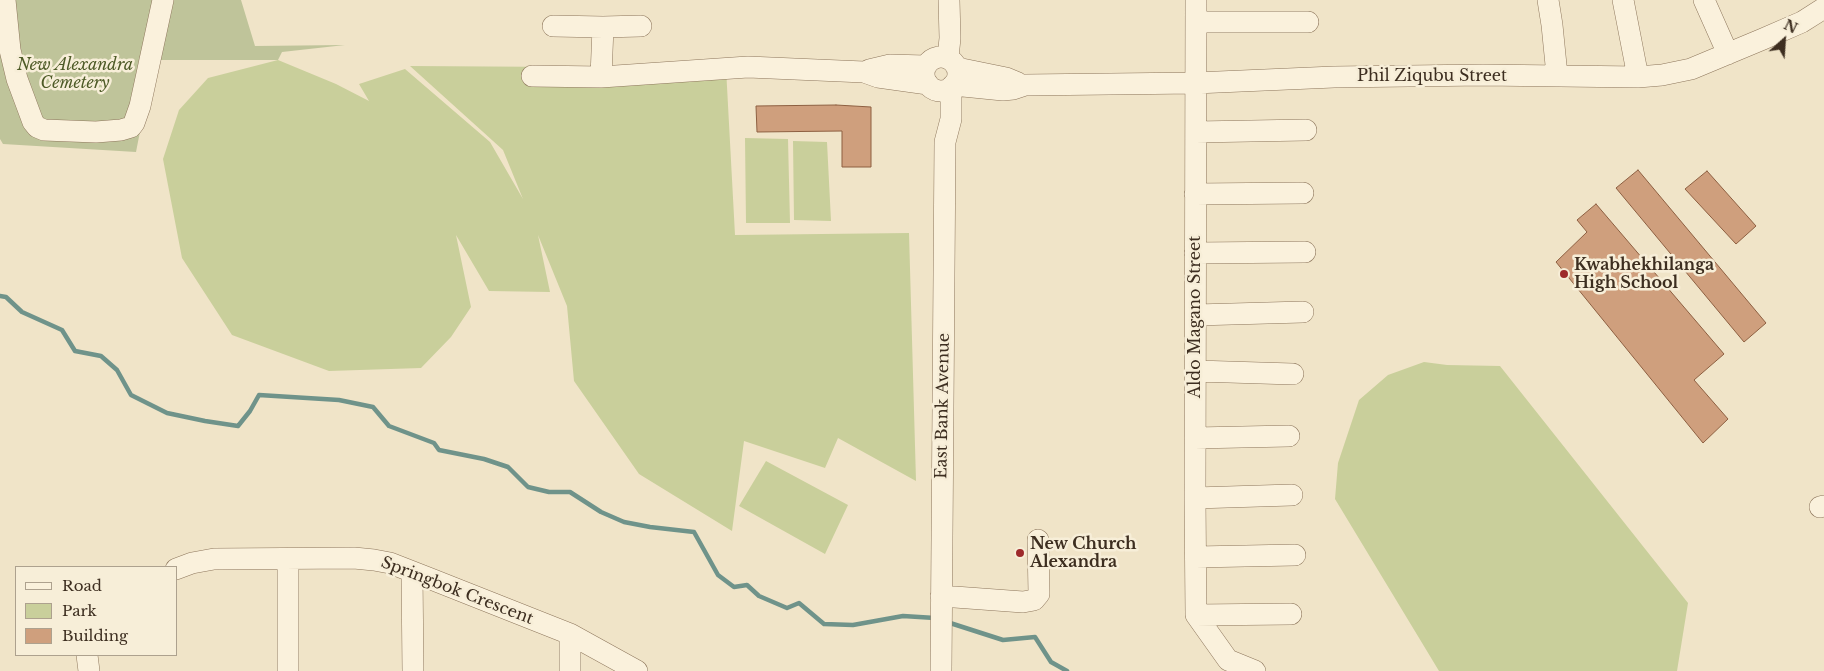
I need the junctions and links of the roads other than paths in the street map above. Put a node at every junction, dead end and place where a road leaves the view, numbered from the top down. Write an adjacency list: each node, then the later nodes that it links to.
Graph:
1 (5, 0): 2 (street)
2 (163, 0)
3 (941, 0): 16 (street, East Bank Avenue)
4 (949, 0): 16 (street, East Bank Avenue)
5 (1196, 0): 10 (street, Aldo Magano Street)
6 (1548, 0): 17 (street)
7 (1623, 0): 20 (street)
8 (1704, 0): 15 (street)
9 (1824, 8): 15 (street, Phil Ziqubu Street)
10 (1196, 22): 11 (street); 21 (street, Aldo Magano Street)
11 (1308, 22)
12 (553, 26): 13 (street)
13 (603, 26): 14 (street); 19 (street)
14 (642, 26)
15 (1728, 54): 20 (street, Phil Ziqubu Street)
16 (942, 74): 19 (street, Phil Ziqubu Street); 21 (street, Phil Ziqubu Street); 42 (street, East Bank Avenue)
17 (1557, 75): 20 (street, Phil Ziqubu Street); 21 (street, Phil Ziqubu Street)
18 (532, 76): 19 (street, Phil Ziqubu Street)
19 (601, 77)
20 (1638, 77)
21 (1195, 83): 23 (street, Aldo Magano Street)
22 (1306, 130): 23 (street)
23 (1196, 132): 25 (street, Aldo Magano Street)
24 (1303, 193): 25 (street)
25 (1195, 194): 27 (street, Aldo Magano Street)
26 (1305, 252): 27 (street)
27 (1195, 253): 29 (street, Aldo Magano Street)
28 (1303, 312): 29 (street)
29 (1196, 315): 30 (street, Aldo Magano Street)
30 (1196, 371): 31 (street); 33 (street, Aldo Magano Street)
31 (1293, 374)
32 (1289, 436): 33 (street)
33 (1195, 438): 35 (street, Aldo Magano Street)
34 (1292, 495): 35 (street)
35 (1195, 498): 38 (street, Aldo Magano Street)
36 (1038, 540): 42 (street)
37 (1295, 555): 38 (street)
38 (1196, 557): 44 (street, Aldo Magano Street)
39 (288, 560): 40 (street, Springbok Crescent); 41 (street, Springbok Crescent); 50 (street)
40 (178, 568)
41 (412, 572): 45 (street, Springbok Crescent); 51 (street)
42 (941, 602): 54 (street, East Bank Avenue)
43 (1291, 614): 44 (street)
44 (1202, 623): 55 (street)
45 (570, 634): 52 (street); 53 (street, Springbok Crescent)
46 (74, 656): 48 (street)
47 (87, 656): 49 (street)
48 (76, 671)
49 (89, 671)
50 (288, 671)
51 (413, 671)
52 (570, 671)
53 (637, 671)
54 (941, 671)
55 (1256, 671)

